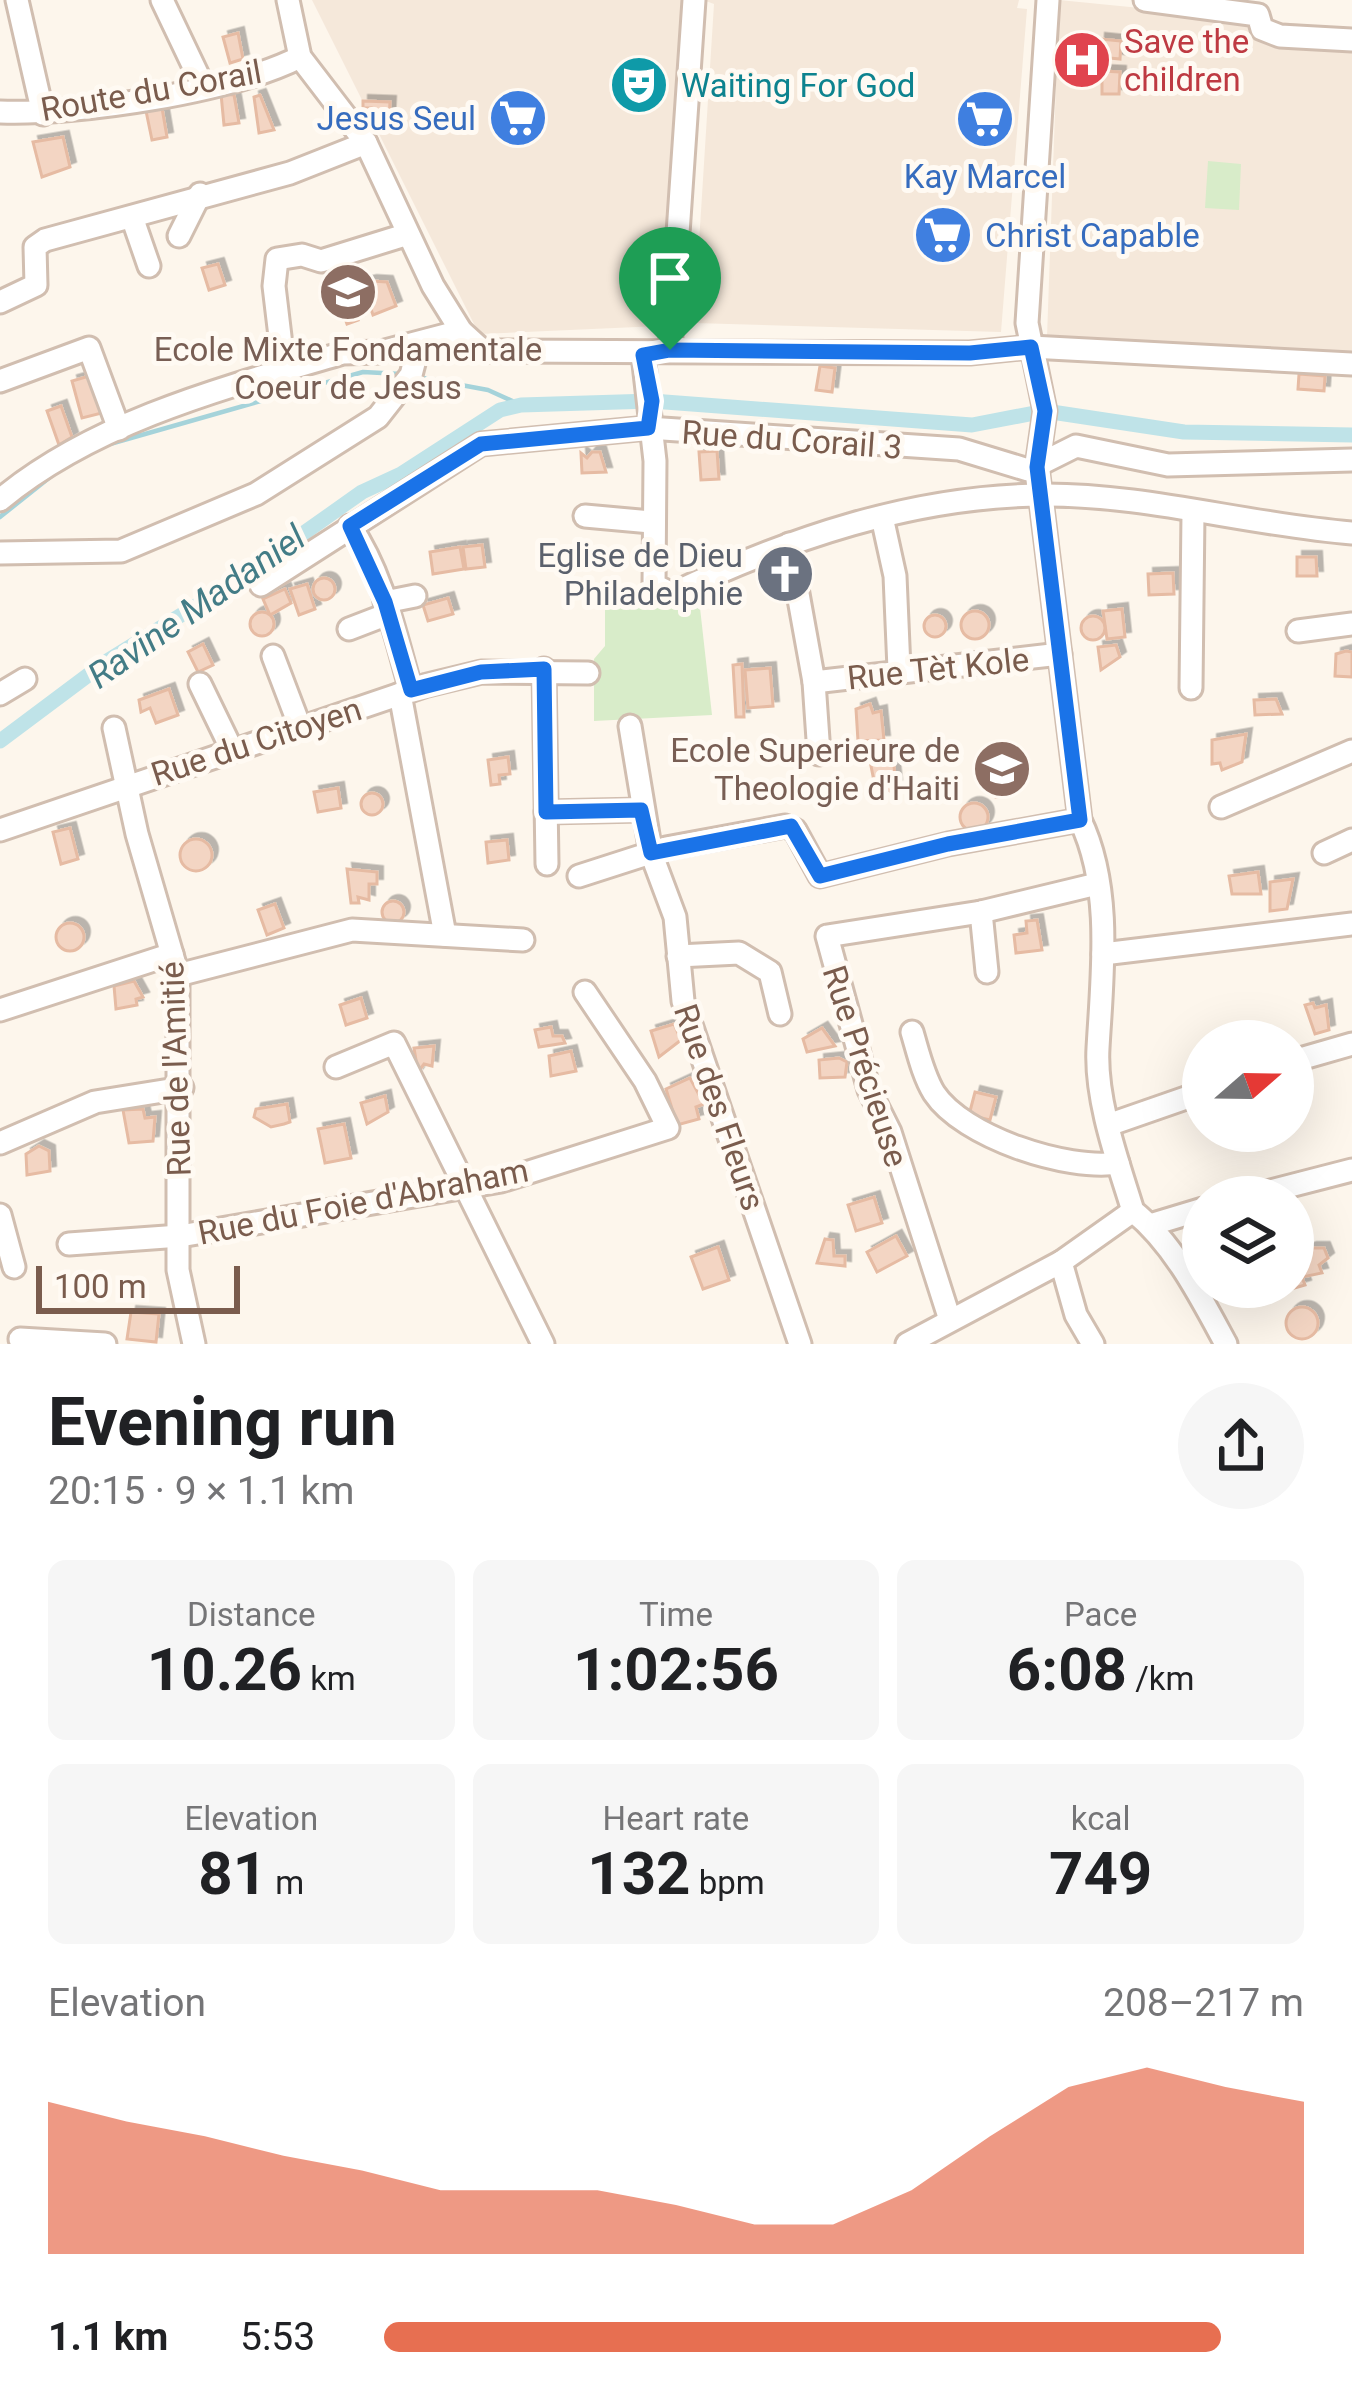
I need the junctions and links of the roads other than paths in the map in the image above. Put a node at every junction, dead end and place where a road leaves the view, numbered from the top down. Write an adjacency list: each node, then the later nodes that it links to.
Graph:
1 (17, 0): 11 (street)
2 (162, 0): 9 (street)
3 (694, 0): 22 (street)
4 (1048, 0): 21 (street)
5 (1145, 0): 7 (street)
6 (292, 3): 8 (street)
7 (1352, 40)
8 (300, 57): 9 (street, Route du Corail); 12 (street)
9 (202, 86): 11 (street, Route du Corail)
10 (0, 112): 11 (street, Route du Corail)
11 (43, 114)
12 (366, 143): 13 (street); 15 (street)
13 (200, 194): 14 (street); 16 (street)
14 (132, 218): 17 (street); 18 (street)
15 (405, 235): 19 (street); 25 (street)
16 (179, 236)
17 (149, 266)
18 (0, 302)
19 (461, 331): 20 (street); 23 (street)
20 (419, 344): 25 (street); 40 (street)
21 (1031, 347): 22 (street); 24 (street); 30 (street)
22 (670, 350): 23 (street)
23 (643, 355): 27 (street)
24 (1352, 364)
25 (284, 370): 28 (street)
26 (0, 381): 28 (street)
27 (648, 428): 30 (street, Rue du Corail 3); 36 (street); 37 (street, Rue du Corail 3)
28 (118, 429): 32 (street)
29 (1352, 460): 30 (street, Rue du Corail 3)
30 (1037, 467): 31 (street)
31 (1042, 495): 33 (street); 35 (street); 47 (street)
32 (1, 496)
33 (1193, 513): 38 (street); 55 (street)
34 (585, 516): 36 (street)
35 (882, 517): 39 (street); 50 (street)
36 (652, 522): 39 (street)
37 (350, 526): 41 (street, Rue du Corail 3); 43 (street)
38 (1351, 536)
39 (789, 544): 53 (street, Rue Tèt Kole)
40 (0, 553)
41 (261, 585)
42 (415, 596): 43 (street)
43 (387, 608): 45 (street); 56 (street)
44 (1352, 624): 46 (street)
45 (349, 629)
46 (1298, 631)
47 (1060, 654): 50 (street, Rue Tèt Kole); 68 (street)
48 (273, 656): 60 (street)
49 (544, 669): 51 (street, Rue du Citoyen); 56 (street, Rue du Citoyen); 67 (street)
50 (899, 669): 53 (street, Rue Tèt Kole)
51 (588, 673)
52 (25, 679): 57 (street)
53 (814, 682): 63 (street)
54 (200, 684): 61 (street)
55 (1191, 688)
56 (405, 692): 60 (street, Rue du Citoyen); 78 (street)
57 (0, 694)
58 (630, 726): 66 (street, Rue des Fleurs)
59 (115, 728): 64 (street, Rue de l'Amitié)
60 (300, 728): 61 (street, Rue du Citoyen)
61 (232, 750): 64 (street, Rue du Citoyen)
62 (1352, 751): 65 (street)
63 (820, 754)
64 (124, 784): 69 (street, Rue du Citoyen); 82 (street, Rue de l'Amitié)
65 (1221, 807)
66 (641, 810): 67 (street); 71 (street, Rue des Fleurs)
67 (546, 812): 73 (street)
68 (1080, 820): 71 (street); 75 (street)
69 (0, 830)
70 (1352, 840): 72 (street)
71 (651, 853): 74 (street); 81 (street, Rue des Fleurs)
72 (1324, 853)
73 (547, 864)
74 (579, 876)
75 (1097, 884): 76 (street, Rue Précieuse); 80 (street)
76 (981, 912): 83 (street); 106 (street, Rue Précieuse)
77 (1352, 924): 80 (street)
78 (445, 935): 79 (street); 82 (street)
79 (523, 940)
80 (1102, 954): 93 (street)
81 (678, 956): 86 (street); 111 (street, Rue des Fleurs)
82 (175, 964): 85 (street); 91 (street, Rue de l'Amitié)
83 (987, 972)
84 (585, 992): 98 (street, Rue du Foie d'Abraham)
85 (0, 1010)
86 (780, 1015)
87 (912, 1032): 95 (street)
88 (1352, 1044): 89 (street)
89 (1314, 1055)
90 (336, 1066): 98 (street)
91 (182, 1088): 94 (street); 102 (street, Rue de l'Amitié)
92 (1182, 1099): 93 (street)
93 (1111, 1124): 95 (street)
94 (0, 1143)
95 (1118, 1163): 101 (street)
96 (1352, 1170): 97 (street)
97 (1314, 1180)
98 (468, 1186): 102 (street, Rue du Foie d'Abraham); 110 (street)
99 (1182, 1212): 101 (street)
100 (0, 1215): 105 (street)
101 (1142, 1218): 104 (street); 114 (street)
102 (180, 1236): 103 (street, Rue du Foie d'Abraham); 109 (street, Rue de l'Amitié)
103 (69, 1244)
104 (1060, 1262): 106 (street); 113 (street)
105 (14, 1267)
106 (950, 1320): 112 (street)
107 (20, 1339): 108 (street)
108 (105, 1344)
109 (194, 1344)
110 (543, 1344)
111 (800, 1344)
112 (907, 1344)
113 (1093, 1344)
114 (1226, 1344)

